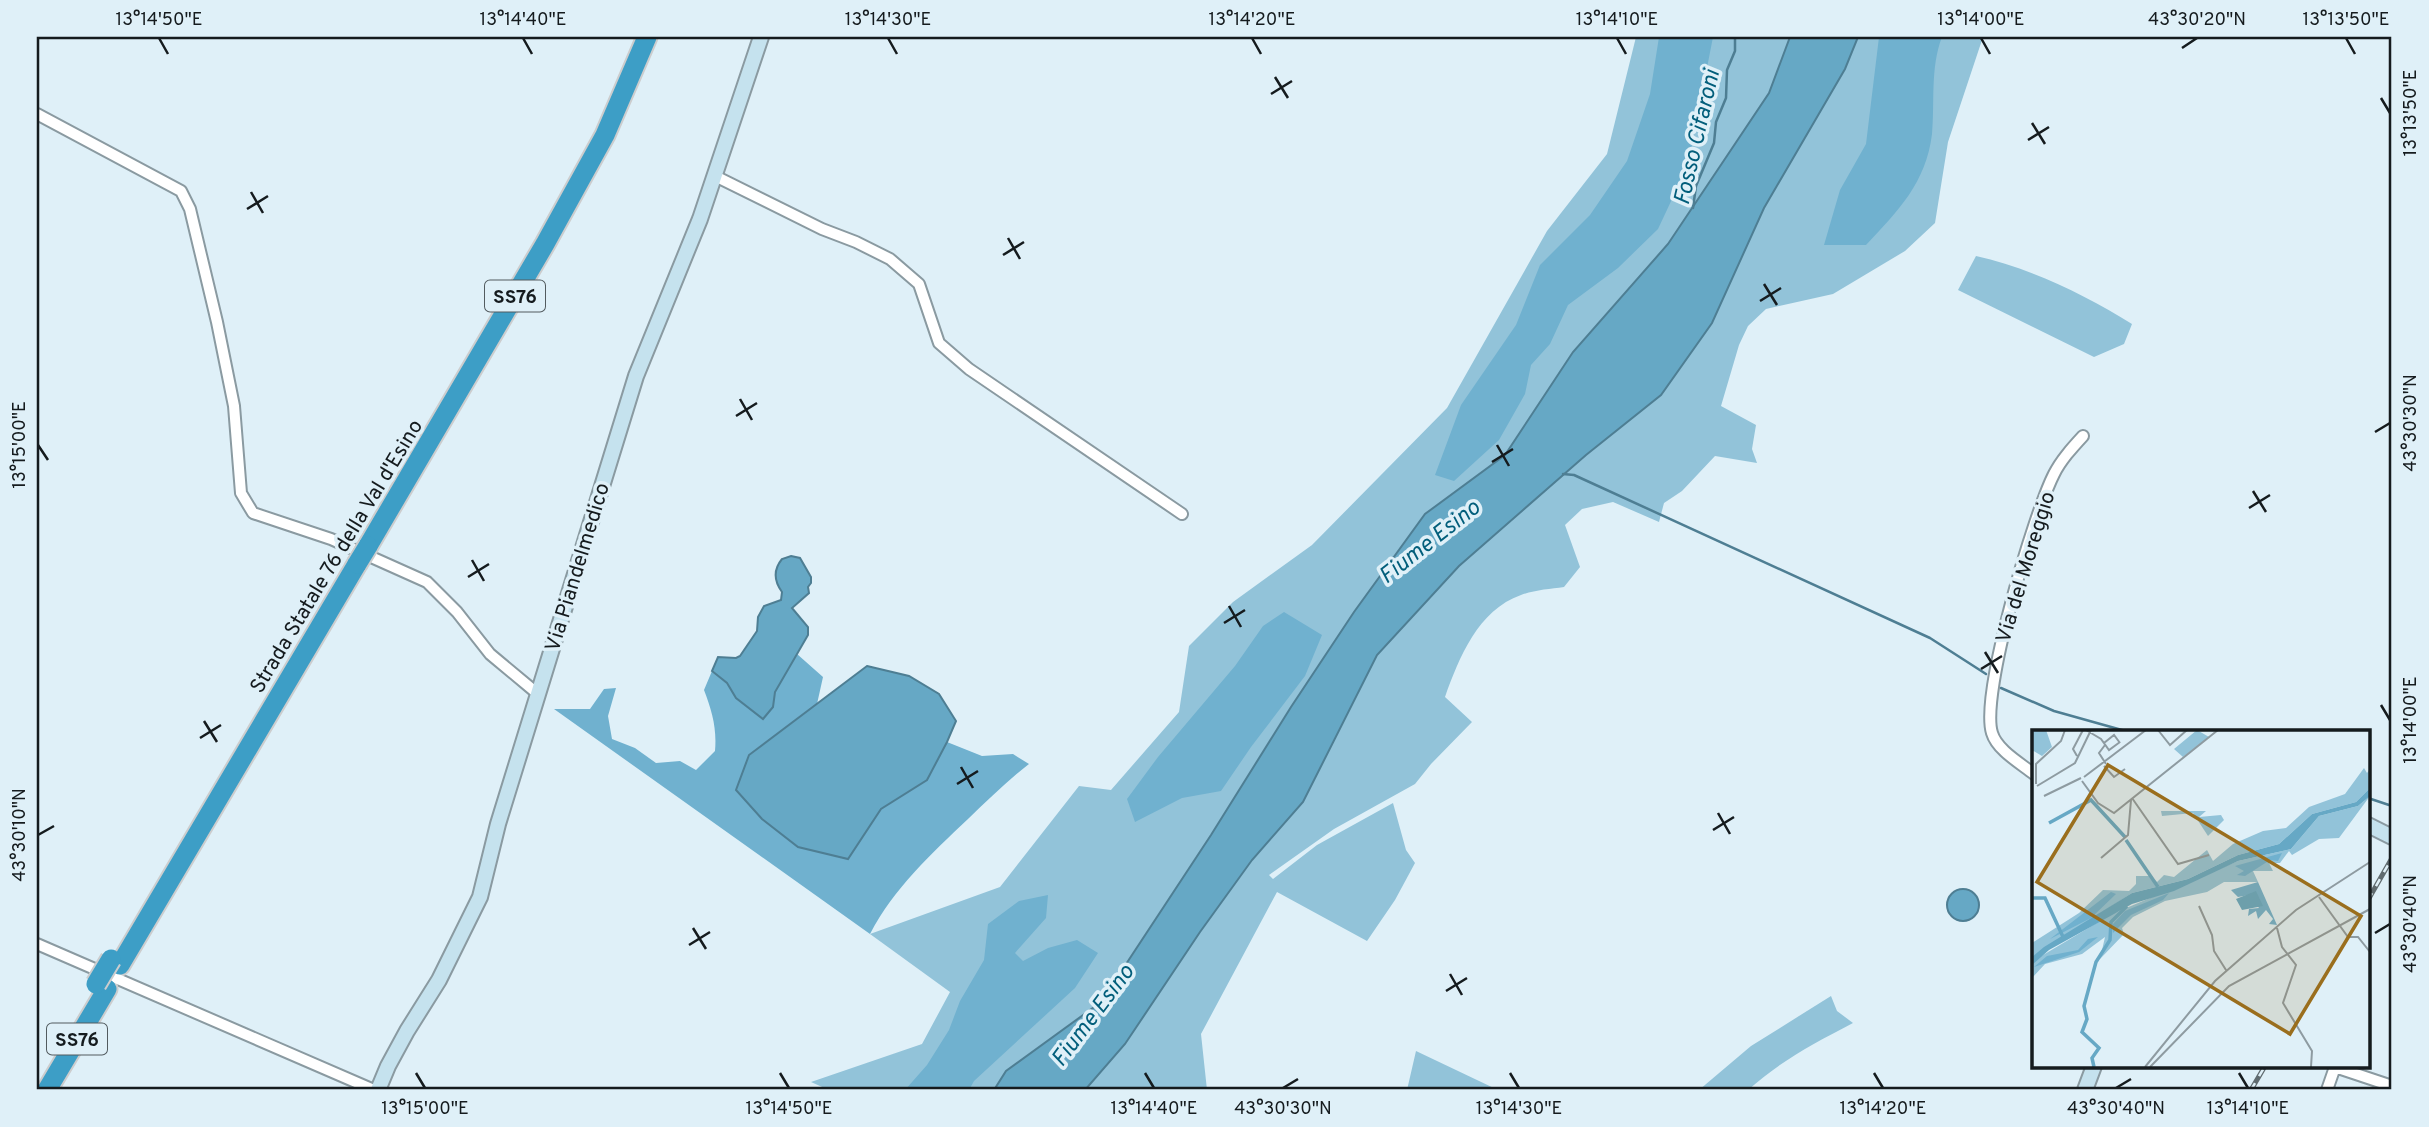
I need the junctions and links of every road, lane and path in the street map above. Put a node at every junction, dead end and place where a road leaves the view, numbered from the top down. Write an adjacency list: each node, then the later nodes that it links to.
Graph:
1 (634, 37): 8 (highway, Strada Statale 76 della Val d'Esino / SS76)
2 (647, 37): 8 (highway, Strada Statale 76 della Val d'Esino / SS76)
3 (761, 37): 5 (main road, Via Piandelmedico)
4 (37, 114): 9 (street)
5 (715, 176): 7 (street); 9 (main road, Via Piandelmedico)
6 (2084, 436): 10 (street, Via del Moreggio)
7 (1182, 514)
8 (357, 553): 14 (highway, Strada Statale 76 della Val d'Esino / SS76, bridge)
9 (538, 694): 21 (main road, Via Piandelmedico)
10 (2032, 772)
11 (2370, 826): 12 (main road)
12 (2392, 837)
13 (37, 943): 21 (street)
14 (102, 986): 18 (highway, Strada Statale 76 della Val d'Esino / SS76); 20 (highway, Strada Statale 76 della Val d'Esino / SS76)
15 (2093, 1068): 22 (main road)
16 (2332, 1068): 23 (street)
17 (2339, 1068): 19 (street)
18 (37, 1084)
19 (2392, 1086)
20 (47, 1090)
21 (376, 1090)
22 (2085, 1090)
23 (2327, 1090)

